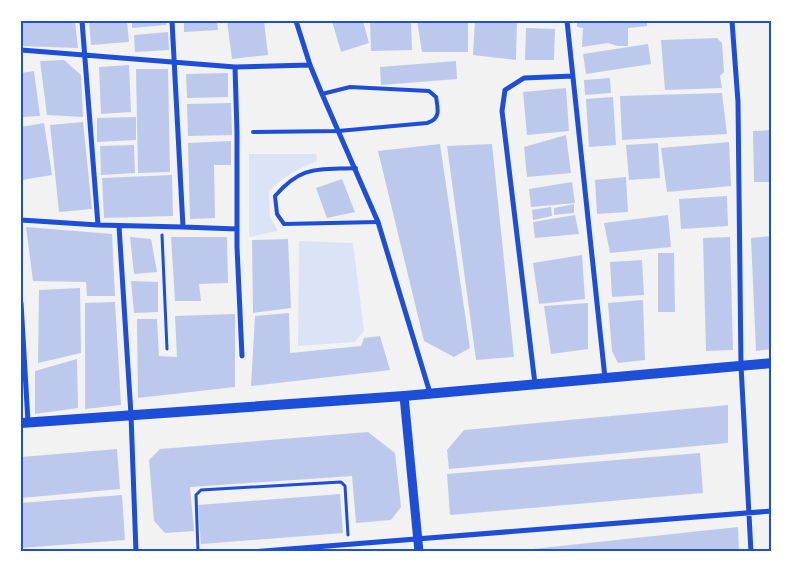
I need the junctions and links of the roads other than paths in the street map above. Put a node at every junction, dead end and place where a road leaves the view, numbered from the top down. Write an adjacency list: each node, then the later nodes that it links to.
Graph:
1 (82, 21): 7 (street)
2 (172, 21): 8 (street)
3 (296, 21): 9 (street)
4 (567, 21): 11 (street)
5 (732, 21): 25 (street)
6 (21, 50): 7 (street)
7 (86, 56): 8 (street); 18 (street)
8 (175, 63): 10 (street); 20 (street)
9 (310, 65): 10 (street); 12 (street)
10 (234, 67): 21 (street)
11 (572, 76): 26 (street); 27 (street)
12 (322, 94): 13 (street); 13 (lane)
13 (338, 130): 14 (lane); 15 (street)
14 (253, 132)
15 (356, 168): 17 (street); 17 (lane)
16 (21, 220): 18 (street)
17 (378, 222): 28 (street)
18 (98, 225): 19 (street)
19 (119, 226): 20 (street); 30 (street)
20 (183, 226): 21 (street)
21 (237, 229): 23 (street)
22 (21, 303): 31 (street)
23 (242, 356)
24 (772, 363): 25 (main road)
25 (741, 366): 26 (main road); 33 (street)
26 (605, 378): 27 (main road)
27 (535, 384): 28 (main road)
28 (430, 393): 29 (main road)
29 (404, 396): 30 (main road); 34 (street)
30 (131, 415): 31 (main road); 35 (street)
31 (25, 423)
32 (772, 511): 33 (street)
33 (749, 512): 34 (street); 38 (street)
34 (418, 538): 36 (street); 37 (street)
35 (136, 552)
36 (251, 552)
37 (419, 552)
38 (751, 552)

